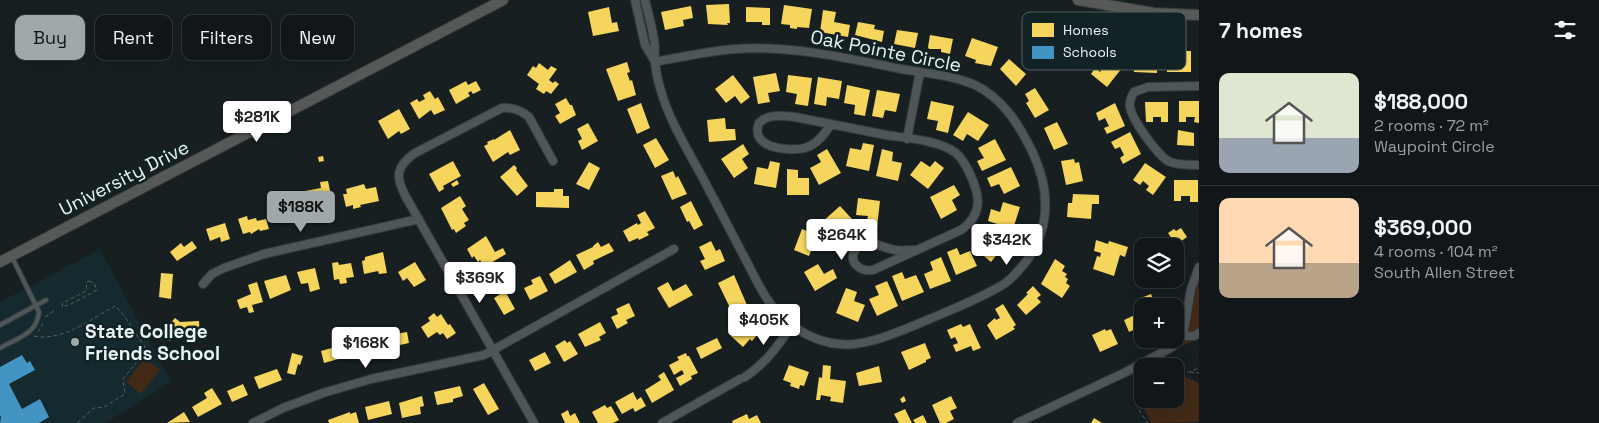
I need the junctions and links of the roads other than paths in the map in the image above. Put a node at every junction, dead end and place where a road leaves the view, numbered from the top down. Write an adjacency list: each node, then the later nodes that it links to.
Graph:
1 (503, 0): 18 (main road, University Drive)
2 (636, 0): 8 (street, Oak Pointe Circle)
3 (646, 0): 8 (street, Oak Pointe Circle)
4 (1078, 0): 5 (main road)
5 (1148, 12)
6 (1186, 14): 7 (main road)
7 (1199, 15)
8 (655, 62): 9 (street, Oak Pointe Circle); 25 (street, Oak Pointe Circle)
9 (920, 72): 12 (street); 25 (street, Oak Pointe Circle)
10 (1199, 86): 14 (street)
11 (831, 124): 11 (street); 12 (street)
12 (907, 139): 17 (street)
13 (553, 161): 15 (street)
14 (1199, 165)
15 (419, 219): 21 (street); 31 (street)
16 (674, 250): 31 (street)
17 (914, 250): 17 (street)
18 (12, 256): 19 (main road, University Drive); 23 (lane)
19 (0, 262)
20 (1199, 267): 26 (street)
21 (203, 284)
22 (46, 300): 23 (lane)
23 (36, 306): 24 (lane); 29 (lane)
24 (0, 325)
25 (792, 325): 34 (street)
26 (1184, 328)
27 (1199, 333): 28 (street)
28 (1184, 336)
29 (0, 348)
30 (1171, 348): 35 (street)
31 (494, 351): 32 (street); 33 (street)
32 (253, 423)
33 (534, 423)
34 (662, 423)
35 (1018, 423)

